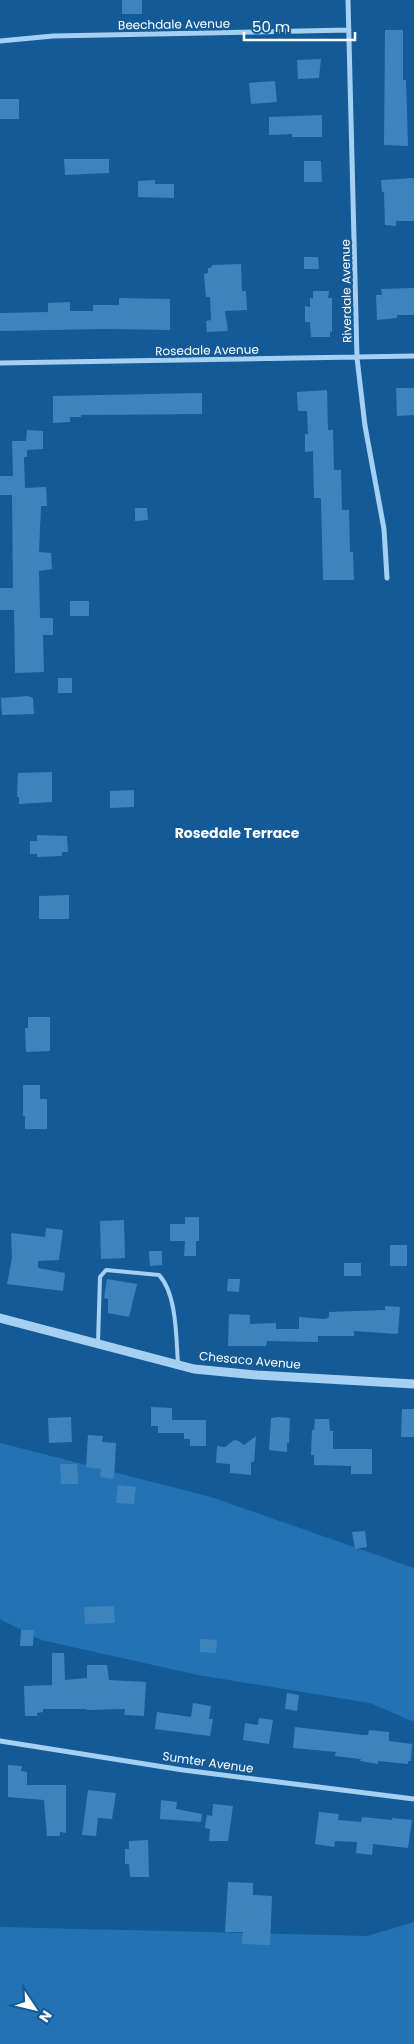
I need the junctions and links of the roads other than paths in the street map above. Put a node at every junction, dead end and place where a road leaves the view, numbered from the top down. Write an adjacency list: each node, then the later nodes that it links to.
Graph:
1 (348, 0): 2 (street, Riverdale Avenue)
2 (349, 30): 3 (street, Beechdale Avenue); 5 (street, Riverdale Avenue)
3 (0, 41)
4 (414, 356): 5 (street, Rosedale Avenue)
5 (357, 358): 6 (street, Rosedale Avenue); 7 (street, Riverdale Avenue)
6 (0, 363)
7 (387, 578)
8 (0, 1318): 9 (street, Chesaco Avenue)
9 (98, 1344): 10 (street, Chesaco Avenue); 10 (lane)
10 (178, 1365): 11 (street, Chesaco Avenue)
11 (414, 1384)
12 (0, 1741): 13 (street, Sumter Avenue)
13 (414, 1800)

